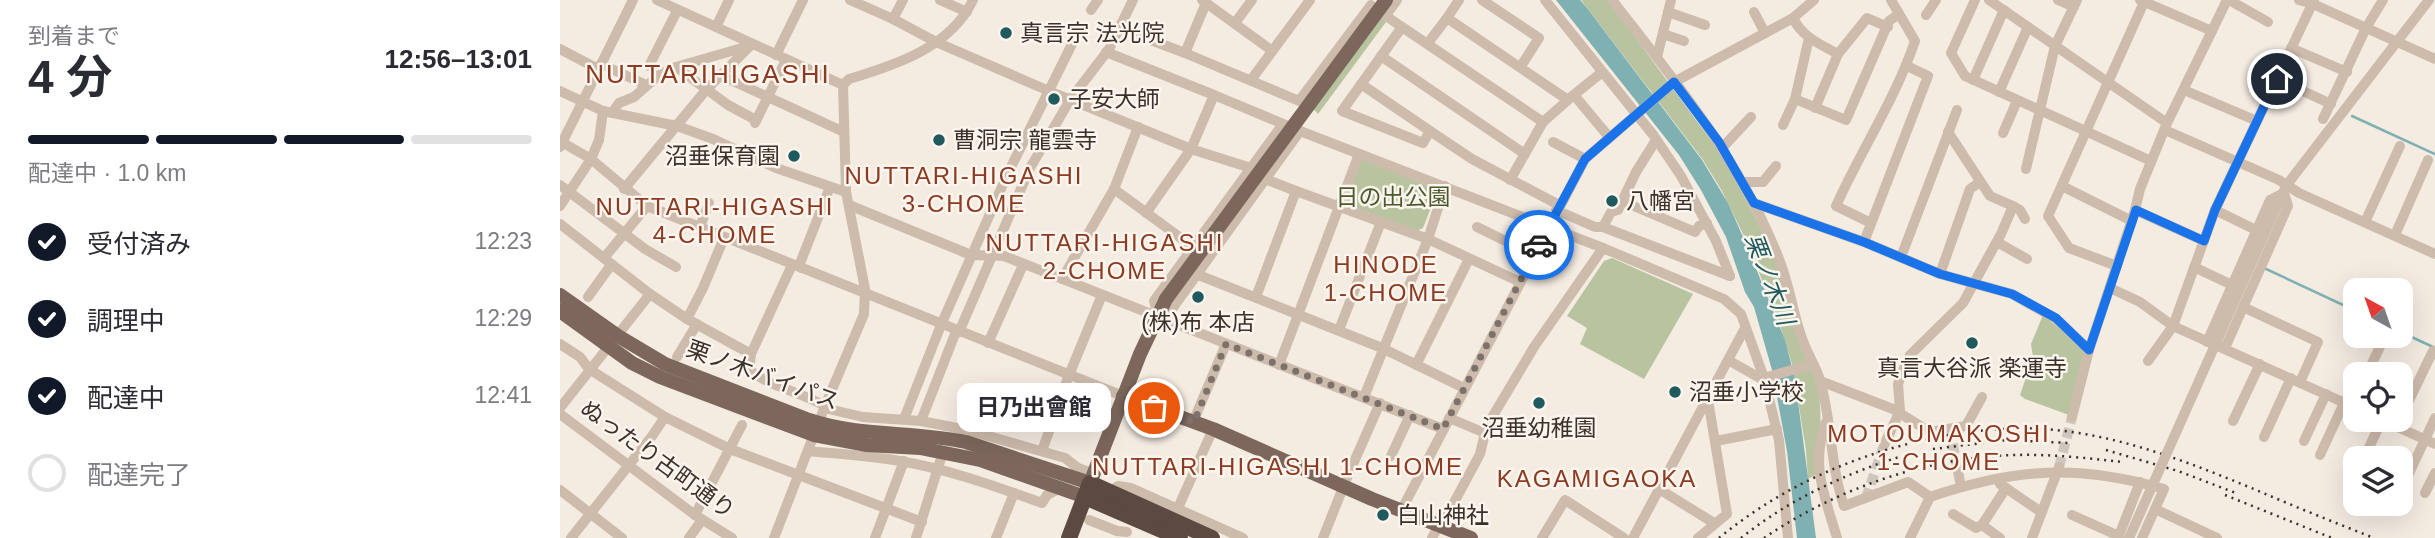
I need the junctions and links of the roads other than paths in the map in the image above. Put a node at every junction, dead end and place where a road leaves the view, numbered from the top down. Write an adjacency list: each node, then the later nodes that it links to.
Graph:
1 (633, 0): 78 (street)
2 (656, 0): 35 (street)
3 (729, 0): 50 (street)
4 (803, 0): 75 (street)
5 (850, 0): 46 (street)
6 (903, 0): 46 (street)
7 (940, 0): 38 (street)
8 (973, 0): 38 (street)
9 (1098, 0): 36 (street)
10 (1133, 0): 54 (street)
11 (1252, 0): 48 (street)
12 (1310, 0): 69 (street)
13 (1386, 0): 219 (main road, bridge)
14 (1397, 0): 42 (street)
15 (1459, 0): 44 (street)
16 (1482, 0): 80 (street)
17 (1545, 0): 84 (street)
18 (1612, 0): 76 (street)
19 (1671, 0): 39 (street)
20 (1814, 0): 45 (street)
21 (1891, 0): 41 (street)
22 (1936, 0): 43 (street)
23 (1975, 0): 88 (street)
24 (1990, 0): 37 (street)
25 (2058, 0): 34 (street)
26 (2228, 0): 47 (street); 56 (street)
27 (2299, 0): 32 (street)
28 (2383, 0): 55 (street)
29 (2429, 0): 62 (street)
30 (1204, 1): 48 (street); 71 (street)
31 (2143, 1): 56 (street); 90 (street)
32 (2313, 2): 55 (street); 67 (street)
33 (1373, 3): 42 (street); 87 (street)
34 (2075, 4): 66 (street)
35 (679, 7): 50 (street); 72 (street)
36 (1090, 10)
37 (2004, 10): 53 (street); 88 (street)
38 (967, 12): 63 (street)
39 (1668, 12): 49 (street); 58 (street)
40 (1754, 12): 57 (street)
41 (1899, 14): 52 (street); 81 (street)
42 (1386, 15): 51 (street)
43 (1926, 15)
44 (1447, 18): 64 (street); 80 (street)
45 (1793, 18): 57 (street); 60 (street)
46 (893, 19): 63 (street)
47 (2267, 22)
48 (1235, 23): 69 (street)
49 (1705, 26)
50 (716, 27): 65 (street)
51 (1402, 27): 64 (street); 74 (street)
52 (1888, 27): 73 (street); 107 (street)
53 (2028, 27): 66 (street); 98 (street)
54 (1119, 28): 70 (street); 71 (street)
55 (2366, 28): 62 (street); 83 (street)
56 (2212, 31): 95 (street)
57 (1765, 33): 89 (street)
58 (1663, 34): 61 (street); 76 (street)
59 (1075, 38): 97 (street)
60 (1810, 38): 73 (street); 102 (street)
61 (1684, 41)
62 (2397, 41): 77 (street); 154 (street)
63 (936, 42): 93 (street); 97 (street)
64 (1428, 43): 115 (street)
65 (751, 45): 75 (street); 82 (street); 85 (street)
66 (2055, 46): 90 (street); 109 (street)
67 (2291, 48): 83 (street); 86 (street)
68 (560, 49): 78 (street)
69 (1271, 50): 87 (street)
70 (1106, 52): 99 (street); 103 (street)
71 (1185, 53): 87 (street)
72 (655, 54): 79 (street); 82 (street)
73 (1838, 54): 107 (street)
74 (1381, 56): 91 (street); 135 (street)
75 (781, 57): 93 (street); 100 (street)
76 (1657, 57): 89 (street)
77 (2435, 59)
78 (600, 66): 92 (street); 105 (street)
79 (649, 66)
80 (1521, 66): 101 (street)
81 (1907, 66): 173 (street); 173 (street)
82 (679, 67): 92 (street); 94 (street)
83 (2347, 72): 106 (street)
84 (1601, 73): 101 (street); 111 (street)
85 (720, 75): 94 (street); 100 (street)
86 (2277, 79): 106 (street); 114 (street)
87 (1251, 80)
88 (1973, 80): 98 (street)
89 (1674, 82): 111 (street); 132 (street)
90 (2109, 83): 120 (street); 125 (street)
91 (1361, 84): 122 (street); 122 (street)
92 (646, 85): 110 (street)
93 (843, 85): 123 (street)
94 (706, 90): 100 (street); 118 (street)
95 (2184, 90): 114 (street); 120 (street)
96 (560, 91): 105 (street)
97 (1049, 91): 103 (street); 190 (street)
98 (1999, 92): 104 (street)
99 (1214, 95): 116 (street); 133 (street)
100 (768, 97): 123 (street)
101 (1571, 97): 115 (street); 127 (street)
102 (1795, 99): 107 (street); 117 (street)
103 (1070, 100): 119 (street); 191 (street)
104 (2017, 101): 109 (street); 126 (street)
105 (581, 102): 110 (street); 130 (street)
106 (2331, 103): 113 (street)
107 (1815, 107)
108 (1957, 110): 124 (street)
109 (2039, 111): 125 (street); 143 (street)
110 (608, 112): 118 (street); 136 (street)
111 (1636, 115): 127 (street); 128 (street)
112 (1751, 117): 132 (street)
113 (2323, 119)
114 (2257, 121): 140 (street)
115 (1543, 122): 135 (street)
116 (1283, 124): 121 (street); 142 (street)
117 (1783, 125)
118 (677, 126): 150 (street); 152 (street)
119 (1138, 127): 133 (street); 153 (street)
120 (2166, 127): 139 (street); 140 (street)
121 (1300, 131): 134 (street); 144 (street)
122 (1430, 131): 145 (street)
123 (844, 132): 156 (street)
124 (1948, 132): 147 (street); 193 (street)
125 (2086, 132): 139 (street); 149 (street)
126 (2003, 133)
127 (1609, 137): 137 (street)
128 (1657, 140): 157 (street); 172 (street)
129 (1553, 142): 137 (street)
130 (561, 143): 136 (street)
131 (2400, 146): 171 (street)
132 (1722, 148): 146 (street)
133 (1191, 149): 142 (street); 167 (street)
134 (1359, 154): 148 (street); 164 (street)
135 (1525, 154): 145 (street)
136 (591, 159): 151 (street); 152 (street)
137 (1585, 159): 165 (street)
138 (2428, 160): 181 (street)
139 (2151, 161): 168 (street)
140 (2238, 162): 154 (street); 166 (street)
141 (1776, 166): 146 (street)
142 (1251, 168): 144 (street); 187 (street)
143 (2026, 169)
144 (1265, 179): 155 (street); 202 (street)
145 (1510, 180): 165 (street)
146 (1742, 181): 159 (street)
147 (1980, 182): 163 (street); 203 (street)
148 (1445, 186): 175 (street); 183 (street)
149 (2062, 186): 168 (street); 198 (street)
150 (830, 187): 156 (street); 200 (street)
151 (565, 188): 160 (street); 180 (street)
152 (624, 189): 162 (street)
153 (1114, 189): 167 (street); 205 (street)
154 (2285, 190): 171 (street); 179 (street); 204 (street)
155 (1296, 191): 164 (street); 215 (street)
156 (846, 192): 161 (street)
157 (1622, 201): 172 (street); 178 (street)
158 (709, 203): 176 (street)
159 (1754, 203): 185 (street); 242 (street)
160 (560, 205)
161 (849, 205): 190 (street); 211 (street)
162 (647, 206): 176 (street); 180 (street)
163 (2013, 206): 169 (street); 186 (street)
164 (1340, 207): 170 (street); 218 (street)
165 (1558, 208): 175 (street); 178 (street)
166 (2215, 210): 179 (street); 184 (street)
167 (1146, 213): 187 (street)
168 (2134, 215): 184 (street); 198 (street)
169 (2025, 219)
170 (1381, 222): 183 (street); 224 (street)
171 (2365, 222): 181 (street)
172 (1707, 223): 178 (street)
173 (1871, 223): 185 (street)
174 (560, 224): 196 (street)
175 (1548, 226): 188 (street); 192 (street)
176 (700, 227): 182 (street)
177 (1477, 227): 192 (street)
178 (1602, 227)
179 (2256, 230): 204 (street)
180 (626, 233): 196 (street); 199 (street)
181 (2395, 236): 189 (street)
182 (724, 238): 200 (street); 220 (street)
183 (1428, 239): 194 (street); 231 (street)
184 (2204, 241): 201 (street)
185 (1864, 242): 193 (street)
186 (1997, 242): 195 (street); 207 (street)
187 (1193, 247): 219 (street)
188 (1603, 248): 223 (street); 277 (street)
189 (2434, 251)
190 (971, 255): 191 (street); 221 (street)
191 (992, 255): 197 (street); 225 (street)
192 (1534, 255): 206 (street)
193 (1901, 257): 203 (street)
194 (1469, 259): 206 (street); 241 (street)
195 (2027, 259)
196 (608, 261): 210 (street); 214 (street)
197 (1023, 265): 205 (street); 229 (street)
198 (2117, 266): 209 (street)
199 (677, 267)
200 (796, 267): 211 (street); 235 (street)
201 (2194, 267): 208 (street); 222 (street)
202 (1196, 274): 215 (street); 219 (street)
203 (1940, 274): 207 (street)
204 (2247, 275): 208 (street); 216 (street); 328 (street, bridge)
205 (1062, 279): 213 (street)
206 (1520, 282): 248 (street)
207 (1975, 283): 233 (street); 259 (street)
208 (2232, 285): 227 (street)
209 (2110, 288): 222 (street); 233 (street)
210 (650, 294): 220 (street); 226 (street)
211 (864, 294): 221 (street); 257 (street)
212 (560, 295): 226 (main road, 栗ノ木バイパス)
213 (1102, 295): 219 (street); 244 (street)
214 (588, 297)
215 (1256, 297): 218 (street)
216 (2243, 307): 232 (street); 246 (street)
217 (560, 311): 226 (main road, 栗ノ木バイパス)
218 (1299, 314): 224 (street); 240 (street)
219 (1158, 317): 230 (street); 251 (main road)
220 (692, 322): 235 (street); 236 (street)
221 (942, 325): 225 (street); 267 (street)
222 (2173, 327): 227 (street); 238 (street)
223 (1745, 328): 237 (street); 245 (street)
224 (1339, 330): 231 (street)
225 (959, 332): 229 (street); 268 (street)
226 (613, 341): 243 (street); 273 (main road, 栗ノ木バイパス)
227 (2207, 342): 232 (street)
228 (560, 344): 243 (street)
229 (988, 344): 244 (street)
230 (1226, 344): 240 (street); 270 (street)
231 (1382, 348): 241 (street); 252 (street)
232 (2225, 348): 239 (street)
233 (2089, 350): 263 (street)
234 (2433, 351): 249 (street)
235 (751, 354): 257 (street)
236 (677, 357)
237 (1728, 360): 245 (street); 254 (street)
238 (2148, 361)
239 (2260, 364): 246 (street); 269 (street)
240 (1279, 365): 252 (street)
241 (1416, 365): 248 (street)
242 (1810, 365): 245 (street); 247 (street)
243 (589, 369): 258 (street); 262 (street)
244 (1070, 376): 251 (street); 285 (street)
245 (1765, 379): 275 (street)
246 (2295, 380): 250 (street); 278 (street)
247 (1820, 381): 259 (street); 264 (street)
248 (1464, 388): 271 (street)
249 (2413, 392)
250 (2326, 394): 255 (street); 280 (street)
251 (1123, 396): 270 (main road); 299 (main road)
252 (1364, 397): 256 (street)
253 (1982, 397): 259 (street)
254 (1708, 400): 279 (street); 304 (street)
255 (2343, 400)
256 (1380, 403): 261 (street); 300 (street)
257 (824, 407): 267 (street); 273 (street)
258 (560, 408)
259 (1899, 413): 282 (street)
260 (560, 414): 290 (street, ぬったり古町通り)
261 (1410, 415): 271 (street); 288 (street)
262 (665, 416): 283 (street); 290 (street)
263 (2072, 417)
264 (1827, 418): 309 (street); 348 (street)
265 (2343, 418): 287 (street)
266 (2435, 418): 281 (street)
267 (905, 419): 268 (street)
268 (921, 421): 285 (street)
269 (2233, 421)
270 (1194, 422): 274 (main road)
271 (1446, 424): 277 (street); 312 (street)
272 (742, 425): 283 (street)
273 (816, 429): 284 (street); 286 (main road, 栗ノ木バイパス); 299 (main road, 栗ノ木バイパス)
274 (1213, 429): 300 (main road); 310 (street)
275 (1776, 429): 279 (street); 347 (street)
276 (2413, 430): 281 (street)
277 (1485, 433): 324 (street)
278 (2264, 437)
279 (1716, 441): 322 (street)
280 (2304, 441)
281 (2430, 442): 293 (street)
282 (1884, 445)
283 (730, 449): 296 (street); 319 (street)
284 (808, 451): 289 (street); 296 (street)
285 (1041, 451): 299 (street)
286 (943, 452): 294 (street); 302 (main road, 栗ノ木バイパス)
287 (2320, 455)
288 (1391, 456)
289 (904, 461): 294 (street); 311 (street)
290 (628, 465): 316 (street); 319 (street, ぬったり古町通り)
291 (1957, 467): 301 (street)
292 (2058, 469): 297 (street); 298 (street); 315 (street)
293 (2413, 469)
294 (939, 470): 307 (street); 321 (street)
295 (2435, 473): 308 (street)
296 (799, 475): 311 (street); 333 (street)
297 (1992, 479): 301 (street); 303 (street)
298 (2140, 482): 313 (street); 328 (street)
299 (1090, 484): 302 (main road, 栗ノ木バイパス); 306 (highway); 314 (highway); 337 (highway)
300 (1343, 486): 312 (main road); 341 (street)
301 (1961, 486): 309 (street)
302 (1062, 487): 307 (street)
303 (2006, 488): 315 (street); 323 (street)
304 (1659, 489): 322 (street); 345 (street)
305 (560, 490): 316 (street)
306 (1110, 491): 310 (street); 339 (highway)
307 (1014, 493): 336 (street)
308 (2426, 493)
309 (1930, 497): 349 (street)
310 (1178, 508): 340 (street)
311 (886, 509): 321 (street); 334 (street)
312 (1402, 509): 324 (main road)
313 (2155, 509): 325 (street); 351 (street)
314 (1119, 511): 326 (street); 338 (highway)
315 (2041, 512): 327 (street)
316 (591, 514): 329 (street); 330 (street)
317 (1953, 514): 323 (street)
318 (2072, 515): 328 (street)
319 (698, 518): 331 (street); 332 (street, ぬったり古町通り)
320 (1089, 520): 326 (street)
321 (922, 522): 335 (street)
322 (1714, 523): 346 (street)
323 (1982, 526): 350 (street)
324 (1443, 532): 342 (main road)
325 (2197, 534): 352 (street)
326 (1130, 535)
327 (2034, 537)
328 (2122, 537)
329 (571, 538)
330 (622, 538)
331 (689, 538)
332 (732, 538)
333 (774, 538)
334 (875, 538)
335 (916, 538)
336 (996, 538)
337 (1069, 538)
338 (1180, 538)
339 (1212, 538)
340 (1243, 538)
341 (1323, 538)
342 (1471, 538)
343 (1542, 538): 344 (street)
344 (1624, 538)
345 (1633, 538)
346 (1698, 538)
347 (1788, 538)
348 (1837, 538)
349 (1910, 538)
350 (2000, 538)
351 (2142, 538)
352 (2217, 538)

